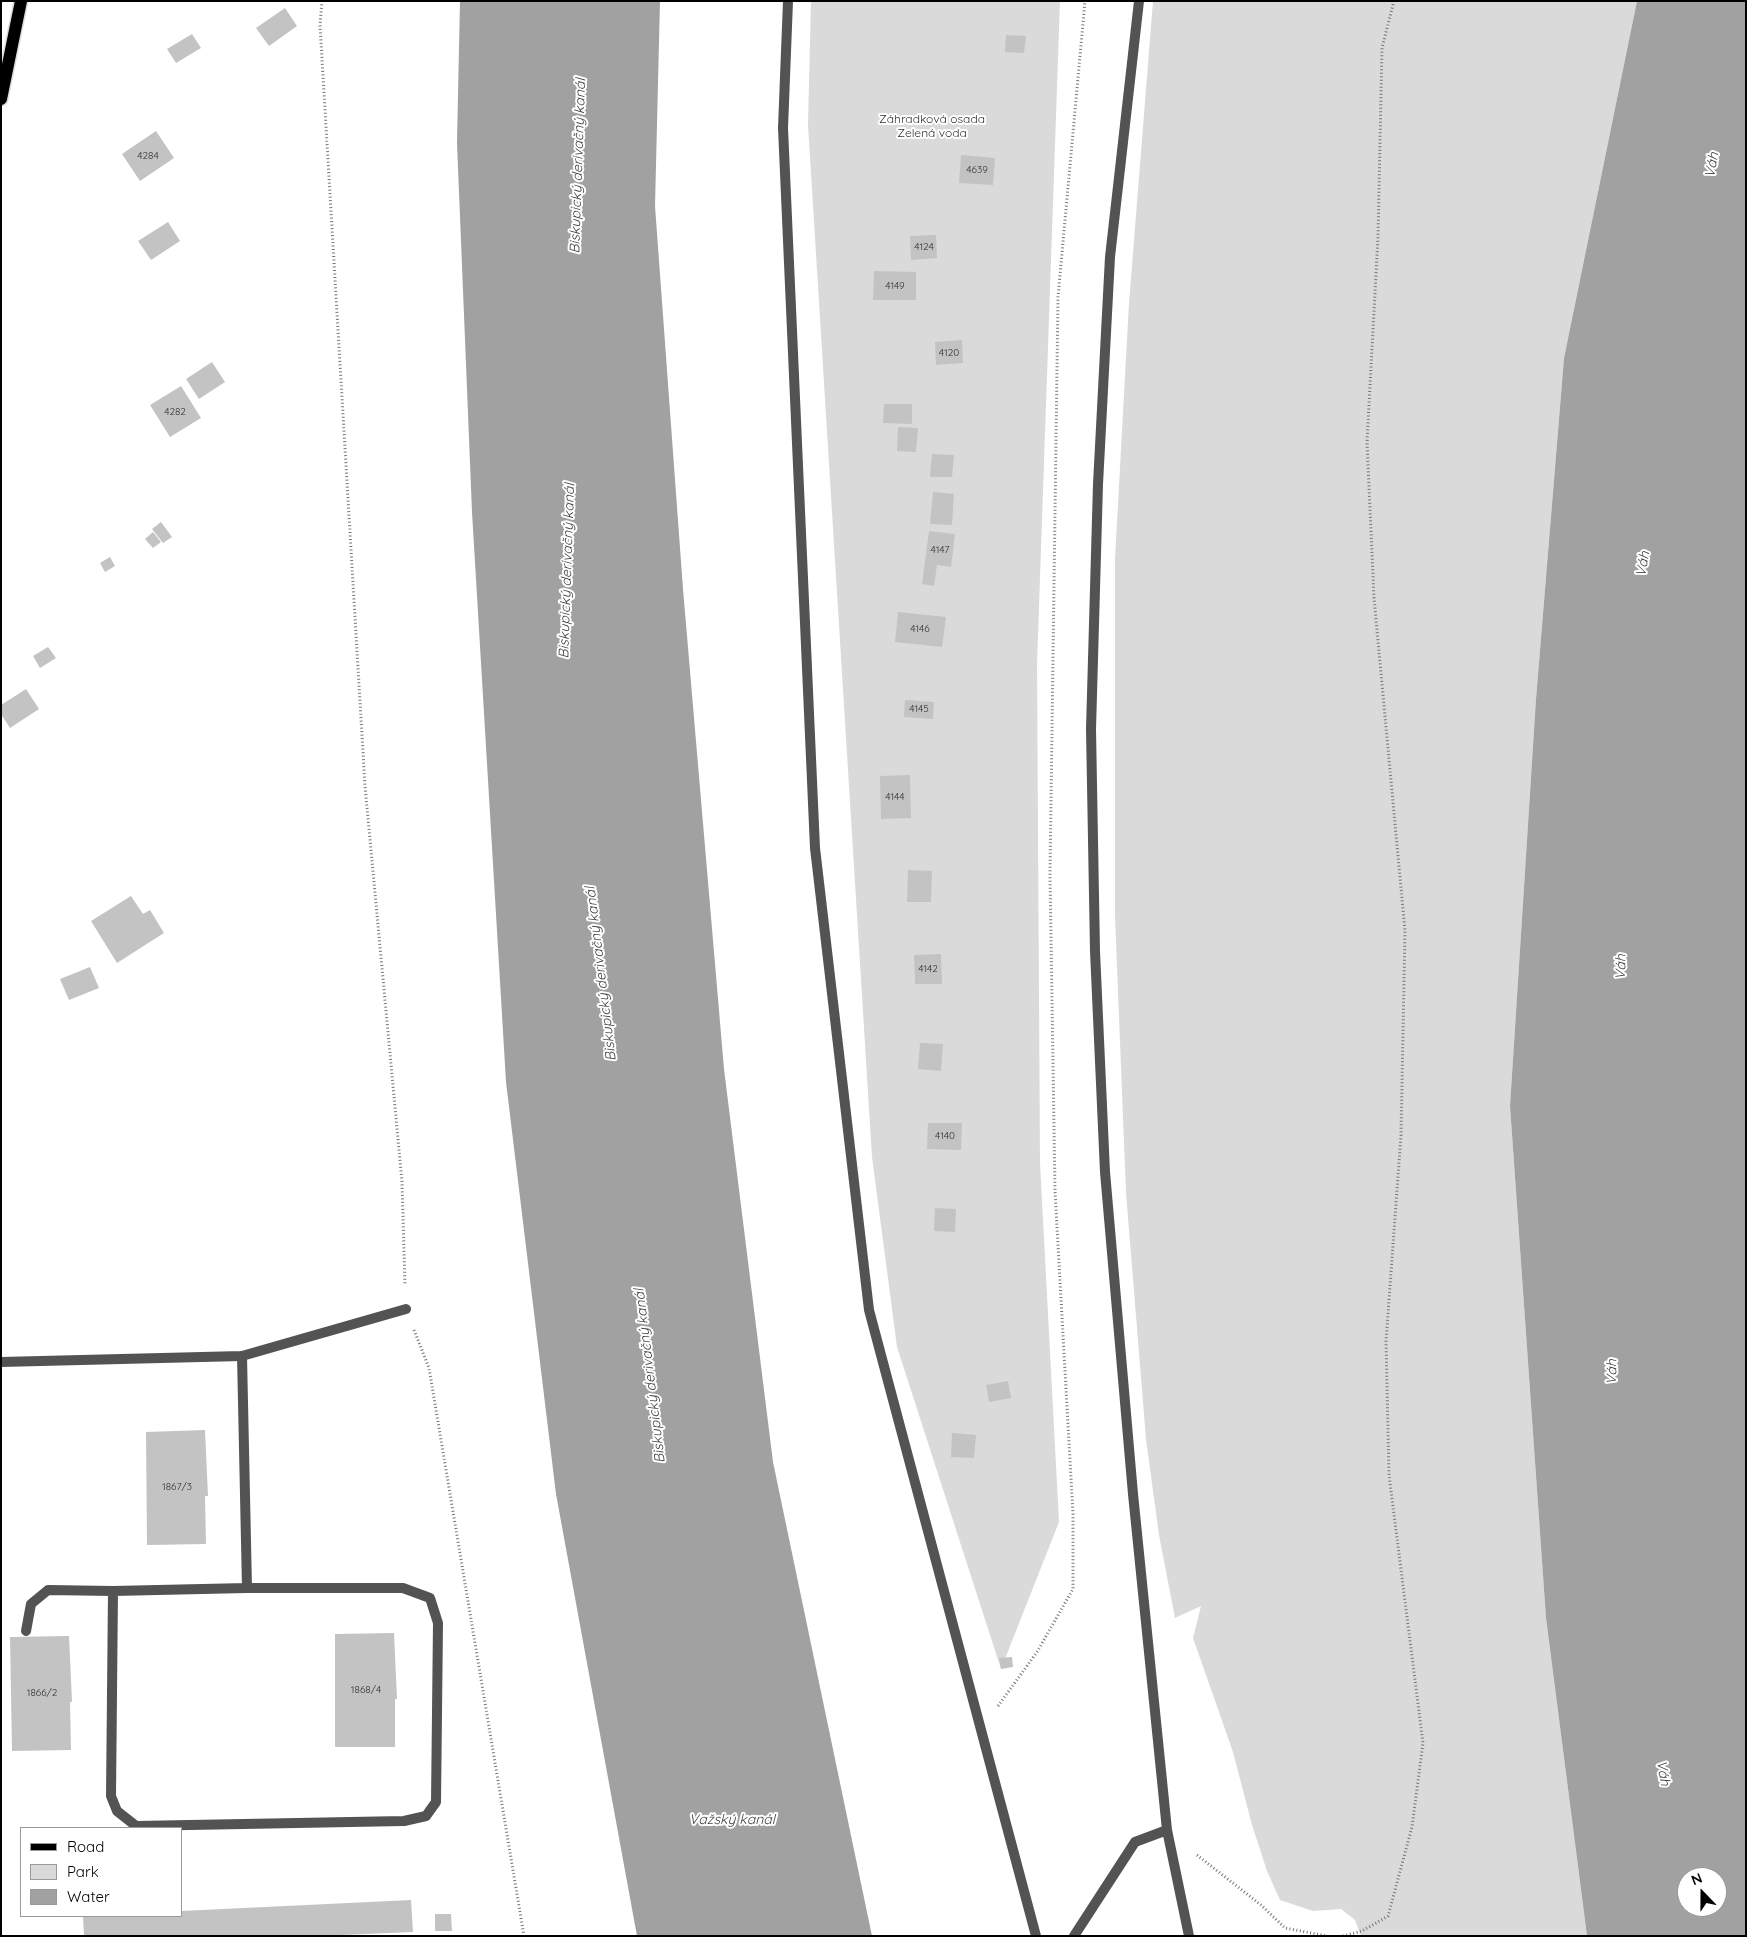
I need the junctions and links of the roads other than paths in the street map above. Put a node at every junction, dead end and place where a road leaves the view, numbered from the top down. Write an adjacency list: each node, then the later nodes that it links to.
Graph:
1 (21, 1): 4 (main road)
2 (788, 1): 12 (street)
3 (1139, 1): 11 (street)
4 (1, 99)
5 (406, 1309): 6 (street)
6 (242, 1356): 7 (street); 8 (street)
7 (1, 1362)
8 (247, 1588): 9 (street); 9 (street)
9 (113, 1591): 10 (street)
10 (26, 1631)
11 (1167, 1830): 13 (street); 14 (street)
12 (1036, 1936)
13 (1074, 1936)
14 (1189, 1936)

